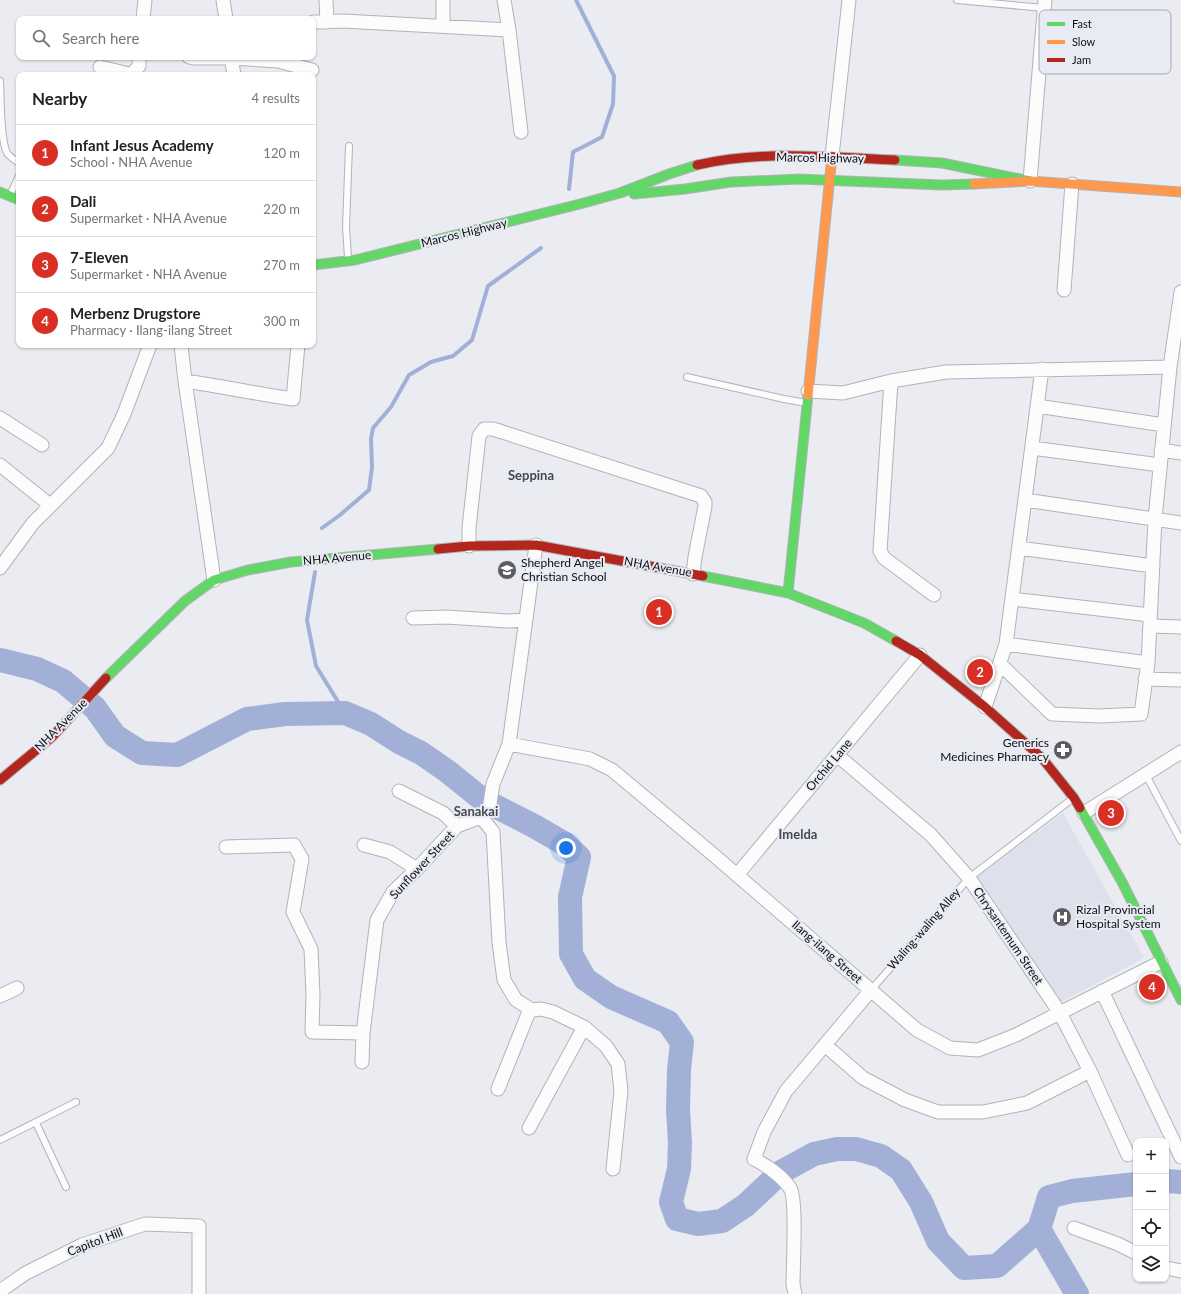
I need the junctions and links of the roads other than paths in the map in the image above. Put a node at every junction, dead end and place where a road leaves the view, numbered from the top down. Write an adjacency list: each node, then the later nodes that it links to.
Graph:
1 (145, 0): 9 (street)
2 (223, 0): 10 (street)
3 (326, 0): 12 (street)
4 (443, 0): 13 (street)
5 (504, 0): 14 (street)
6 (849, 0): 27 (street)
7 (958, 0): 8 (lane)
8 (1044, 4)
9 (143, 16)
10 (226, 16)
11 (316, 22): 12 (street)
12 (327, 22): 13 (street)
13 (443, 26): 14 (street)
14 (509, 30): 25 (street)
15 (139, 60): 22 (street)
16 (232, 60): 23 (street)
17 (266, 60): 20 (street)
18 (100, 67): 21 (street)
19 (1039, 67): 30 (street)
20 (312, 70)
21 (121, 72)
22 (134, 72)
23 (234, 72)
24 (0, 81): 28 (lane)
25 (521, 132)
26 (349, 146): 38 (lane)
27 (832, 156): 29 (street); 30 (street, Marcos Highway); 35 (street, Marcos Highway)
28 (16, 161)
29 (829, 179): 30 (street, Marcos Highway); 35 (street, Marcos Highway); 50 (street)
30 (1030, 181): 32 (street, Marcos Highway)
31 (16, 183): 36 (lane)
32 (1072, 184): 34 (street, Marcos Highway); 40 (street)
33 (0, 192): 36 (street)
34 (1181, 192)
35 (614, 195): 38 (street, Marcos Highway)
36 (10, 196): 37 (street)
37 (16, 199)
38 (349, 261): 39 (street, Marcos Highway)
39 (316, 265)
40 (1064, 290)
41 (1181, 292): 45 (street)
42 (149, 348): 61 (street)
43 (181, 348): 48 (street)
44 (298, 348): 48 (street)
45 (1170, 367): 46 (street); 53 (street)
46 (1042, 369): 49 (street); 51 (street)
47 (687, 376): 50 (lane)
48 (185, 381): 70 (street)
49 (891, 381): 50 (street); 72 (street)
50 (808, 397): 71 (street)
51 (1037, 406): 53 (street); 55 (street)
52 (0, 418): 54 (street)
53 (1164, 425): 56 (street)
54 (42, 445)
55 (1032, 448): 59 (street); 60 (street)
56 (1161, 450): 57 (street); 59 (street)
57 (1181, 453)
58 (0, 464): 61 (street)
59 (1160, 465): 62 (street)
60 (1025, 500): 62 (street); 66 (street)
61 (50, 505): 68 (street)
62 (1155, 519): 63 (street); 67 (street)
63 (1181, 523)
64 (536, 545): 65 (street, NHA Avenue); 69 (street, NHA Avenue); 75 (street)
65 (468, 546): 69 (street); 70 (street, NHA Avenue)
66 (1019, 548): 67 (street); 73 (street)
67 (1153, 566): 76 (street)
68 (0, 568)
69 (693, 574): 71 (street, NHA Avenue)
70 (214, 580): 89 (street, NHA Avenue)
71 (788, 593): 79 (street, NHA Avenue)
72 (934, 595)
73 (1012, 599): 76 (street); 78 (street)
74 (413, 618): 75 (street)
75 (526, 620): 85 (street)
76 (1150, 620): 77 (street); 80 (street)
77 (1181, 627)
78 (1006, 644): 80 (street); 81 (street)
79 (920, 655): 84 (street, NHA Avenue); 87 (street, Orchid Lane)
80 (1148, 663): 82 (street)
81 (1000, 664): 82 (street); 84 (street)
82 (1145, 680): 83 (street)
83 (1181, 680)
84 (985, 707): 91 (street, NHA Avenue)
85 (509, 744): 93 (street); 99 (street, Ilang-ilang Street)
86 (1181, 752): 88 (street)
87 (837, 755): 99 (street, Orchid Lane); 100 (street, Chrysantemum Street)
88 (1146, 775): 92 (street); 95 (lane)
89 (0, 780)
90 (399, 791): 94 (street)
91 (1074, 798): 92 (street, NHA Avenue); 100 (lane, Waling-waling Alley)
92 (1084, 813): 101 (street, NHA Avenue)
93 (485, 814): 94 (street, Sunflower Street); 107 (street)
94 (457, 826): 98 (street, Sunflower Street)
95 (1181, 841)
96 (364, 845): 98 (street)
97 (226, 847): 110 (street)
98 (417, 869): 110 (street, Sunflower Street)
99 (737, 875): 103 (street, Ilang-ilang Street)
100 (969, 878): 103 (lane, Waling-waling Alley); 108 (street, Chrysantemum Street)
101 (1161, 962): 104 (street, Ilang-ilang Street); 106 (street, NHA Avenue)
102 (18, 988): 105 (street)
103 (871, 990): 108 (street, Ilang-ilang Street); 111 (street)
104 (1102, 991): 108 (street, Ilang-ilang Street); 120 (street)
105 (0, 996)
106 (1181, 999)
107 (532, 1010): 109 (street); 114 (street)
108 (1060, 1013): 113 (street, Chrysantemum Street)
109 (584, 1027): 117 (street); 121 (street)
110 (363, 1033): 112 (street, Sunflower Street)
111 (826, 1045): 113 (street); 129 (street)
112 (362, 1062)
113 (1090, 1072): 119 (street, Chrysantemum Street)
114 (498, 1089)
115 (76, 1102): 116 (lane)
116 (36, 1123): 118 (lane); 122 (lane)
117 (529, 1128)
118 (0, 1140)
119 (1128, 1155)
120 (1181, 1157)
121 (612, 1169)
122 (66, 1187)
123 (1074, 1228): 124 (street)
124 (1133, 1252)
125 (1169, 1269): 126 (street)
126 (1181, 1271)
127 (0, 1291): 128 (street, Capitol Hill)
128 (199, 1294)
129 (795, 1294)

